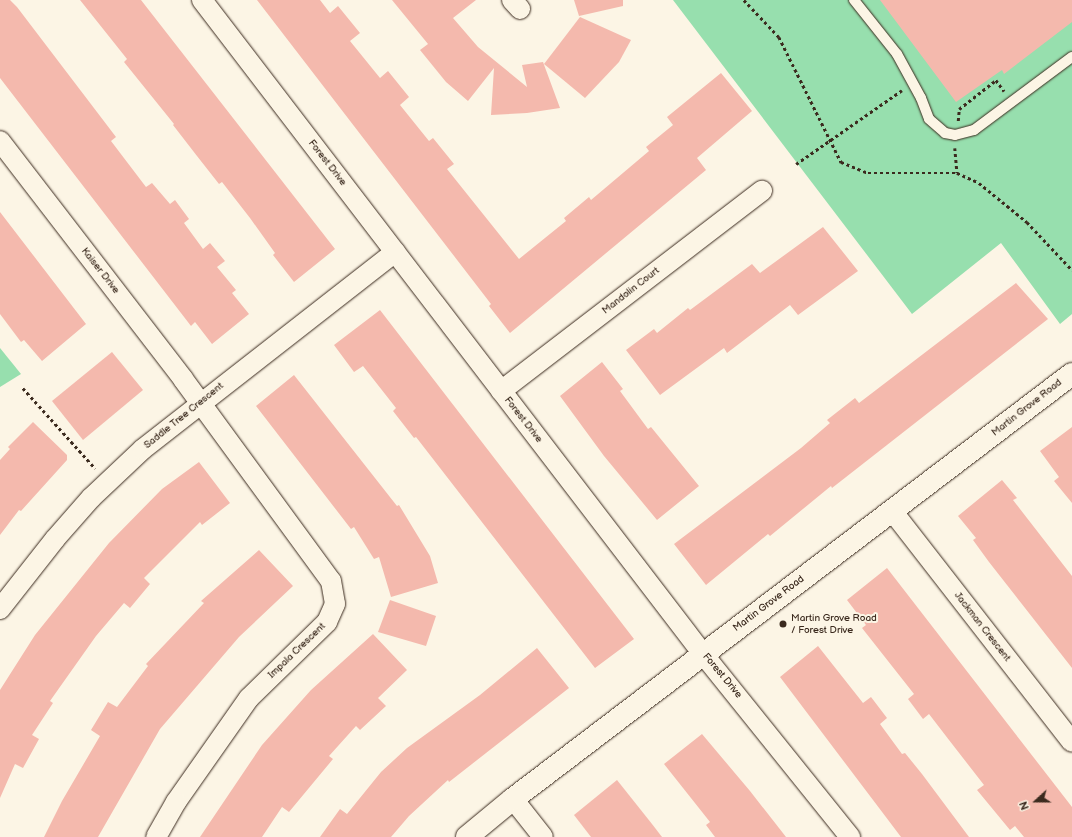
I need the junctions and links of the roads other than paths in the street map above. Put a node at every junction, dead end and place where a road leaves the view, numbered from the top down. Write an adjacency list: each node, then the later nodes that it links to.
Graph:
1 (202, 0): 6 (street, Forest Drive)
2 (854, 0): 3 (lane)
3 (1072, 57)
4 (0, 141): 9 (street, Kaiser Drive)
5 (762, 191): 8 (street, Mandolin Court)
6 (395, 252): 8 (street, Forest Drive); 9 (street, Saddle Tree Crescent)
7 (1072, 374): 10 (street, Martin Grove Road)
8 (501, 391): 12 (street, Forest Drive)
9 (200, 402): 11 (street, Saddle Tree Crescent); 15 (street, Impala Crescent)
10 (893, 512): 12 (street, Martin Grove Road); 13 (street, Jackman Crescent)
11 (0, 610)
12 (703, 654): 14 (street, Martin Grove Road); 18 (street, Forest Drive)
13 (1072, 742)
14 (513, 799): 16 (street, Martin Grove Road); 17 (street)
15 (156, 837)
16 (468, 837)
17 (543, 837)
18 (850, 837)

